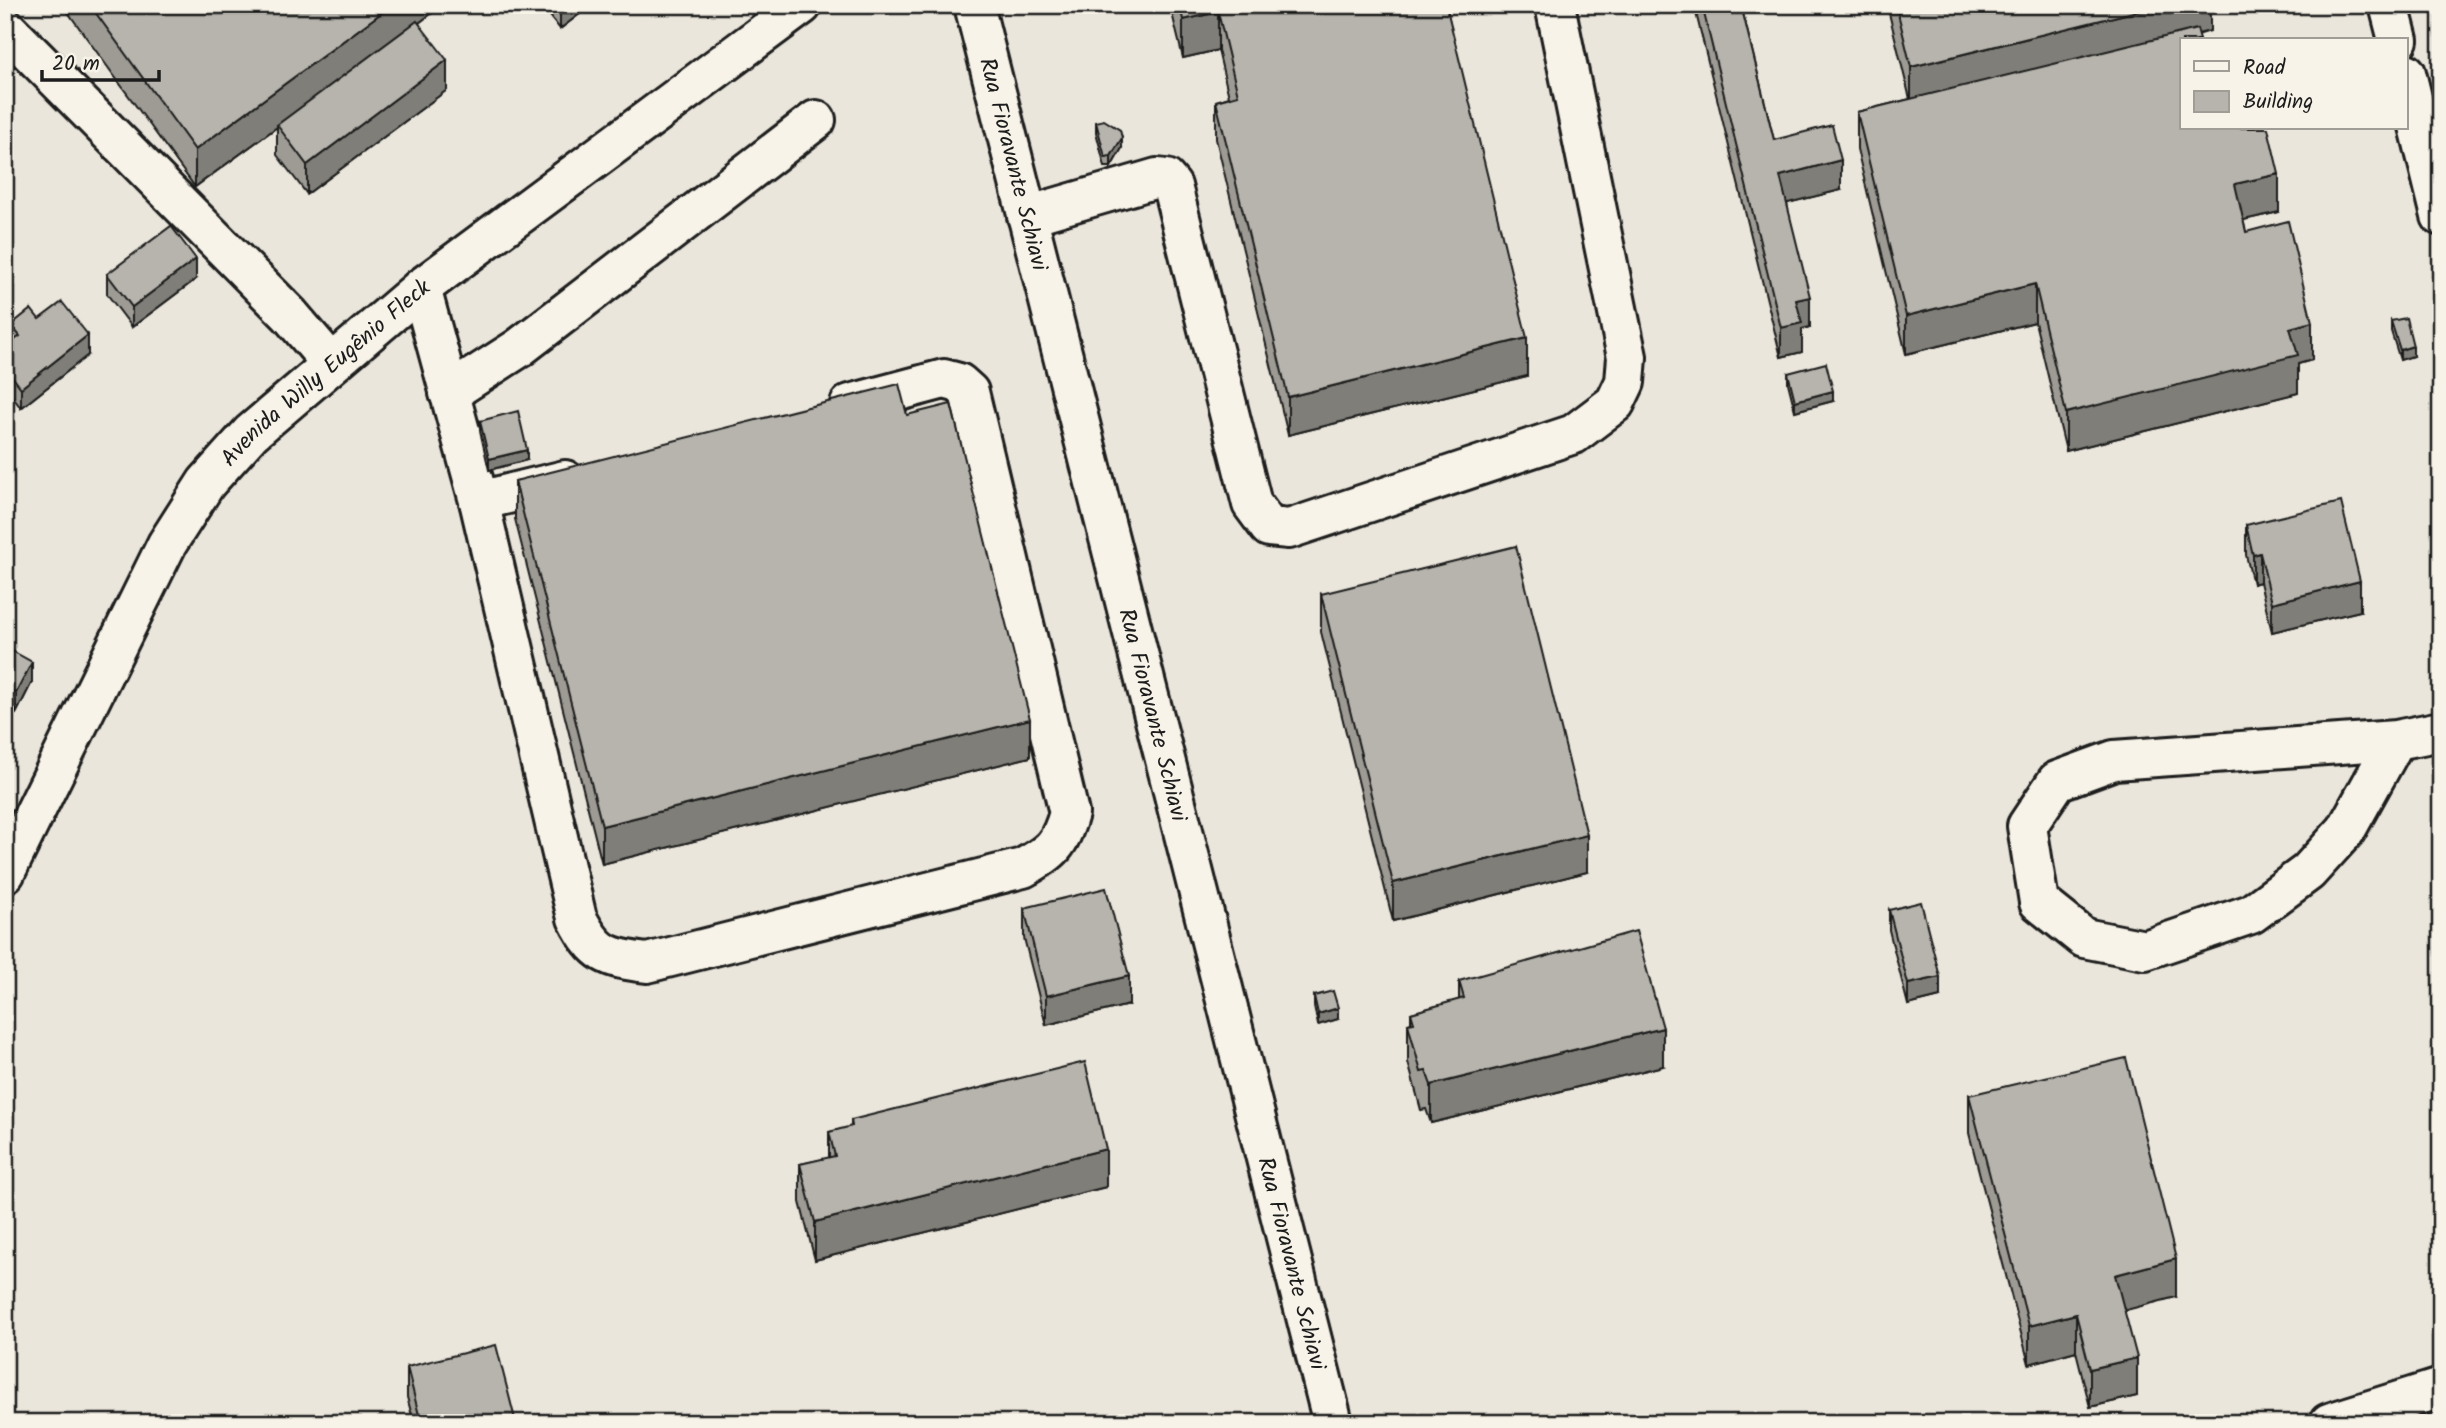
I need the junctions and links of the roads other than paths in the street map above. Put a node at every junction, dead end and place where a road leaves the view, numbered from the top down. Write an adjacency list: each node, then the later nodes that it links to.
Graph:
1 (802, 5): 11 (street, Avenida Willy Eugênio Fleck)
2 (974, 5): 9 (street, Rua Fioravante Schiavi)
3 (1555, 5): 9 (street)
4 (2389, 5): 6 (street)
5 (5, 27): 12 (street)
6 (2397, 38)
7 (2408, 81): 10 (street)
8 (816, 120): 13 (street)
9 (1027, 216): 21 (street, Rua Fioravante Schiavi)
10 (2441, 216)
11 (421, 288): 12 (street, Avenida Willy Eugênio Fleck); 13 (street)
12 (331, 362): 19 (street, Avenida Willy Eugênio Fleck)
13 (449, 393): 16 (street)
14 (811, 414): 16 (street)
15 (599, 471): 16 (street)
16 (479, 501)
17 (2441, 731): 18 (street)
18 (2396, 740): 18 (street)
19 (5, 873)
20 (2441, 1388): 22 (street)
21 (1333, 1423)
22 (2329, 1423)

